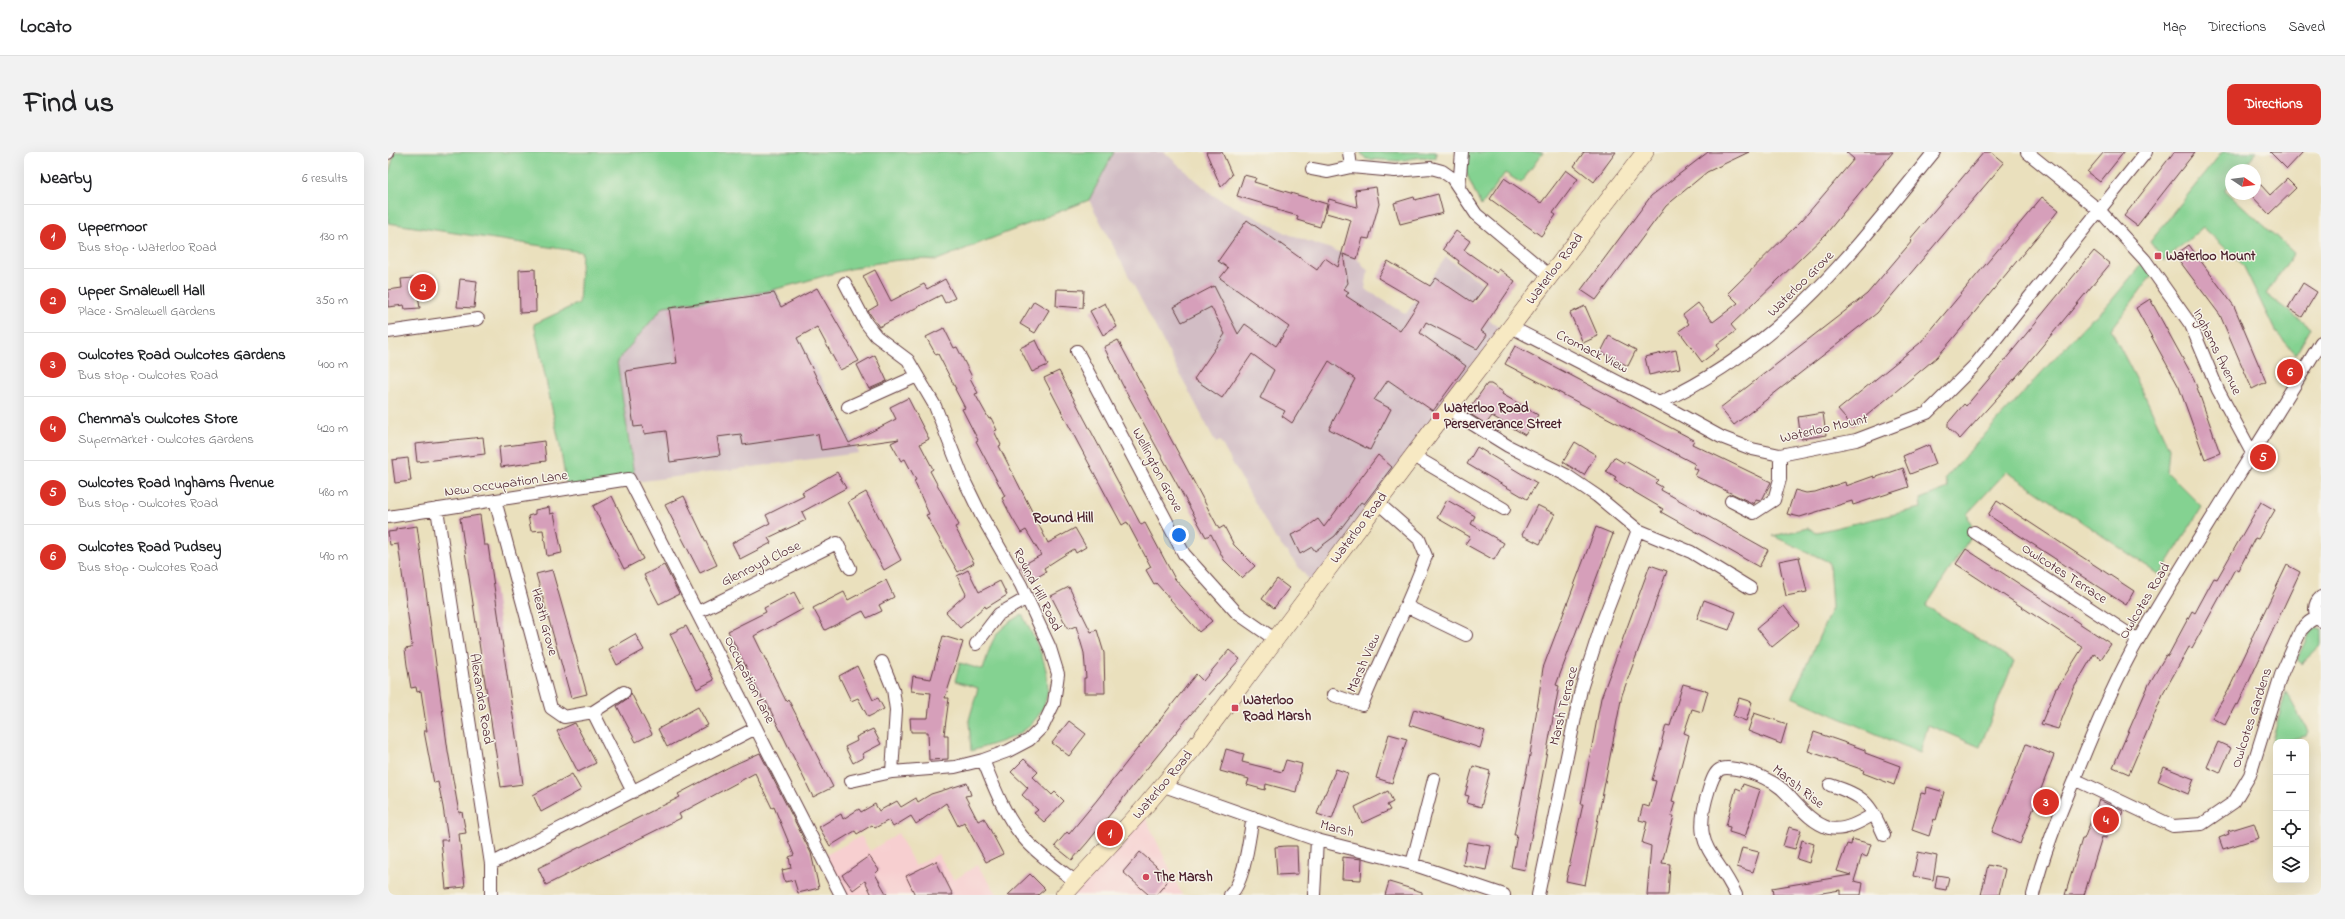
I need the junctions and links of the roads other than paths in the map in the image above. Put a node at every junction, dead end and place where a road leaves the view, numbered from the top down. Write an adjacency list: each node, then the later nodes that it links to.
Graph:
1 (1349, 152): 7 (street)
2 (1462, 152): 9 (street)
3 (1645, 152): 11 (main road, Waterloo Road)
4 (1934, 152): 19 (street, Waterloo Grove)
5 (2027, 152): 10 (street, Inghams Avenue)
6 (2146, 152): 10 (street, Waterloo Mount)
7 (1351, 167): 8 (street); 9 (street)
8 (1312, 168)
9 (1459, 188): 11 (street)
10 (2100, 211): 22 (street, Inghams Avenue); 23 (street, Waterloo Mount)
11 (1550, 276): 14 (main road, Waterloo Road)
12 (845, 283): 18 (street, Round Hill Road)
13 (478, 319): 15 (street)
14 (1511, 327): 19 (street, Cromack View); 21 (main road, Waterloo Road)
15 (388, 332)
16 (2321, 342): 22 (street, Owlcotes Road)
17 (1077, 351): 42 (street, Wellington Grove)
18 (917, 376): 20 (street); 37 (street, Round Hill Road)
19 (1659, 403): 23 (street, Waterloo Mount)
20 (848, 407)
21 (1448, 409): 24 (main road, Waterloo Road); 32 (street)
22 (2252, 453): 43 (street, Owlcotes Road)
23 (1780, 455): 27 (street)
24 (1414, 456): 28 (main road, Waterloo Road); 30 (street)
25 (629, 479): 26 (street, New Occupation Lane); 39 (street, Occupation Lane)
26 (495, 500): 29 (street, New Occupation Lane); 48 (street, Heath Grove)
27 (1731, 501)
28 (1378, 503): 38 (street, Marsh View); 42 (main road, Waterloo Road)
29 (436, 508): 31 (street, New Occupation Lane); 62 (street, Alexandra Road)
30 (1504, 509)
31 (388, 517)
32 (1638, 530): 35 (street); 71 (street, Marsh Terrace)
33 (1974, 532): 43 (street, Owlcotes Terrace)
34 (850, 568): 39 (street, Glenroyd Close)
35 (1750, 588)
36 (2321, 597): 40 (street, Owlcotes Gardens)
37 (1027, 598): 44 (street); 50 (street, Round Hill Road)
38 (1406, 606): 41 (street); 47 (street, Marsh View)
39 (698, 612): 49 (street, Occupation Lane)
40 (2319, 619): 52 (street, Owlcotes Gardens)
41 (1466, 635)
42 (1276, 640): 56 (main road, Waterloo Road)
43 (2138, 640): 52 (street, Owlcotes Road)
44 (976, 644)
45 (882, 662): 51 (street)
46 (624, 692): 48 (street, Heath Grove)
47 (1333, 695)
48 (593, 712): 57 (street)
49 (756, 728): 57 (street); 66 (street, Occupation Lane)
50 (983, 760): 51 (street, Round Hill Road); 64 (street)
51 (892, 772): 53 (street, Round Hill Road)
52 (2074, 779): 73 (street, Owlcotes Road)
53 (852, 780)
54 (1434, 780): 63 (street)
55 (1830, 785): 58 (street, Marsh Rise)
56 (1164, 786): 59 (street, Marsh); 64 (main road, Waterloo Road)
57 (633, 792): 62 (street)
58 (1874, 814): 60 (street, Marsh Rise); 72 (street, Marsh Rise)
59 (1253, 817): 61 (street, Marsh); 68 (street)
60 (1884, 835)
61 (1317, 840): 63 (street, Marsh); 69 (street)
62 (491, 864): 65 (street, Alexandra Road)
63 (1412, 864): 70 (street, Marsh)
64 (1076, 882): 67 (main road, Waterloo Road)
65 (491, 895)
66 (841, 895)
67 (1064, 895)
68 (1230, 895)
69 (1314, 895)
70 (1504, 895)
71 (1538, 895)
72 (1736, 895)
73 (2033, 895)

